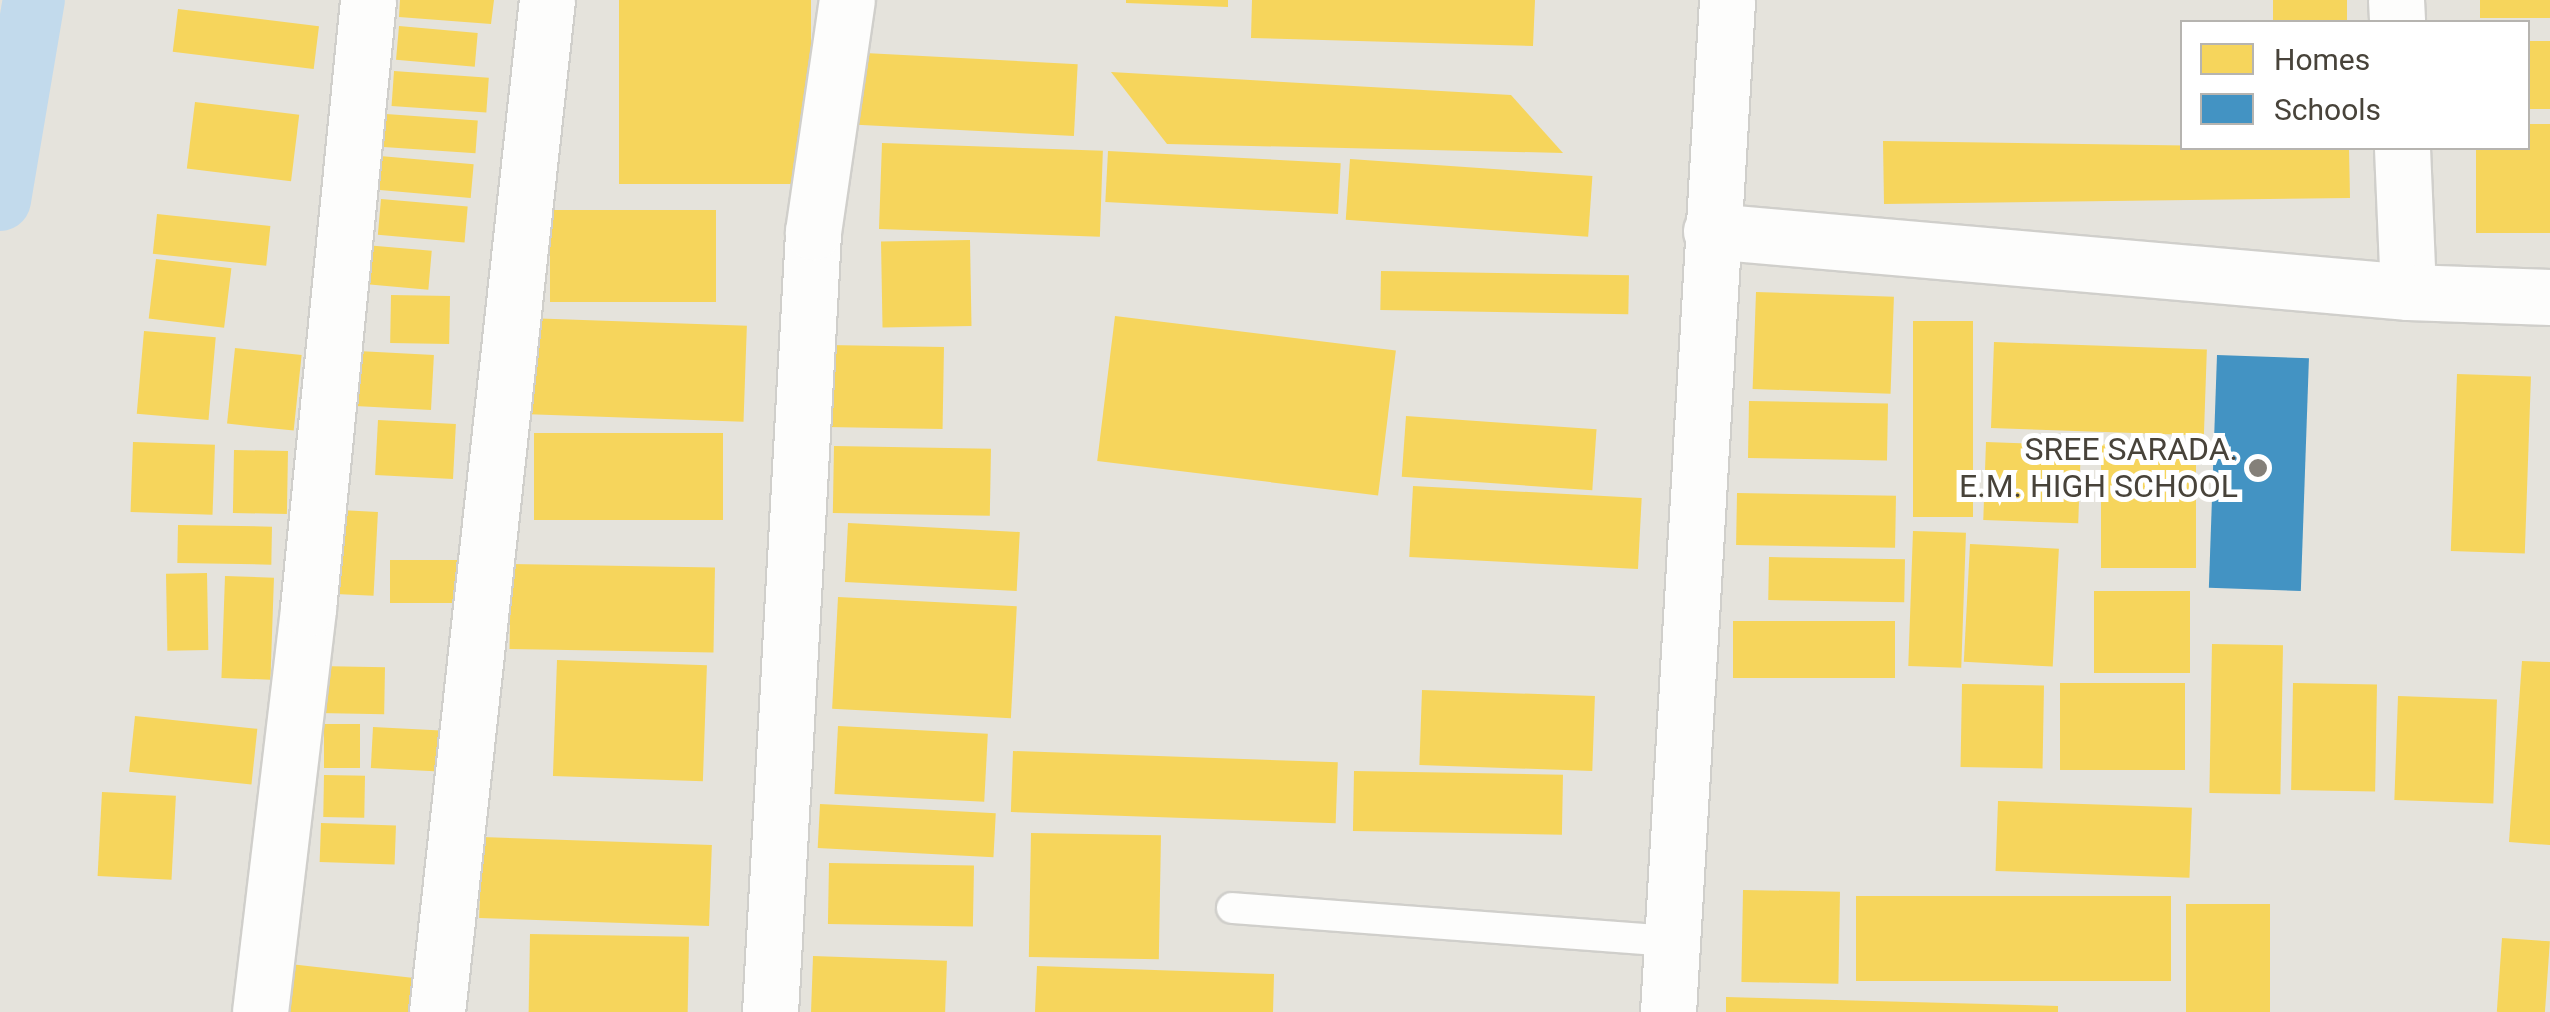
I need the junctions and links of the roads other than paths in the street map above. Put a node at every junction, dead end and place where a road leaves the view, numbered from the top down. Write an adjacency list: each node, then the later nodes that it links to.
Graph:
1 (368, 0): 11 (street)
2 (547, 0): 12 (street)
3 (847, 0): 13 (street)
4 (1727, 0): 6 (street)
5 (2402, 150): 7 (street)
6 (1712, 231): 7 (street); 10 (street)
7 (2408, 292): 8 (street)
8 (2550, 297)
9 (1232, 908): 10 (lane)
10 (1672, 941): 14 (street)
11 (260, 1012)
12 (438, 1012)
13 (770, 1012)
14 (1668, 1012)

